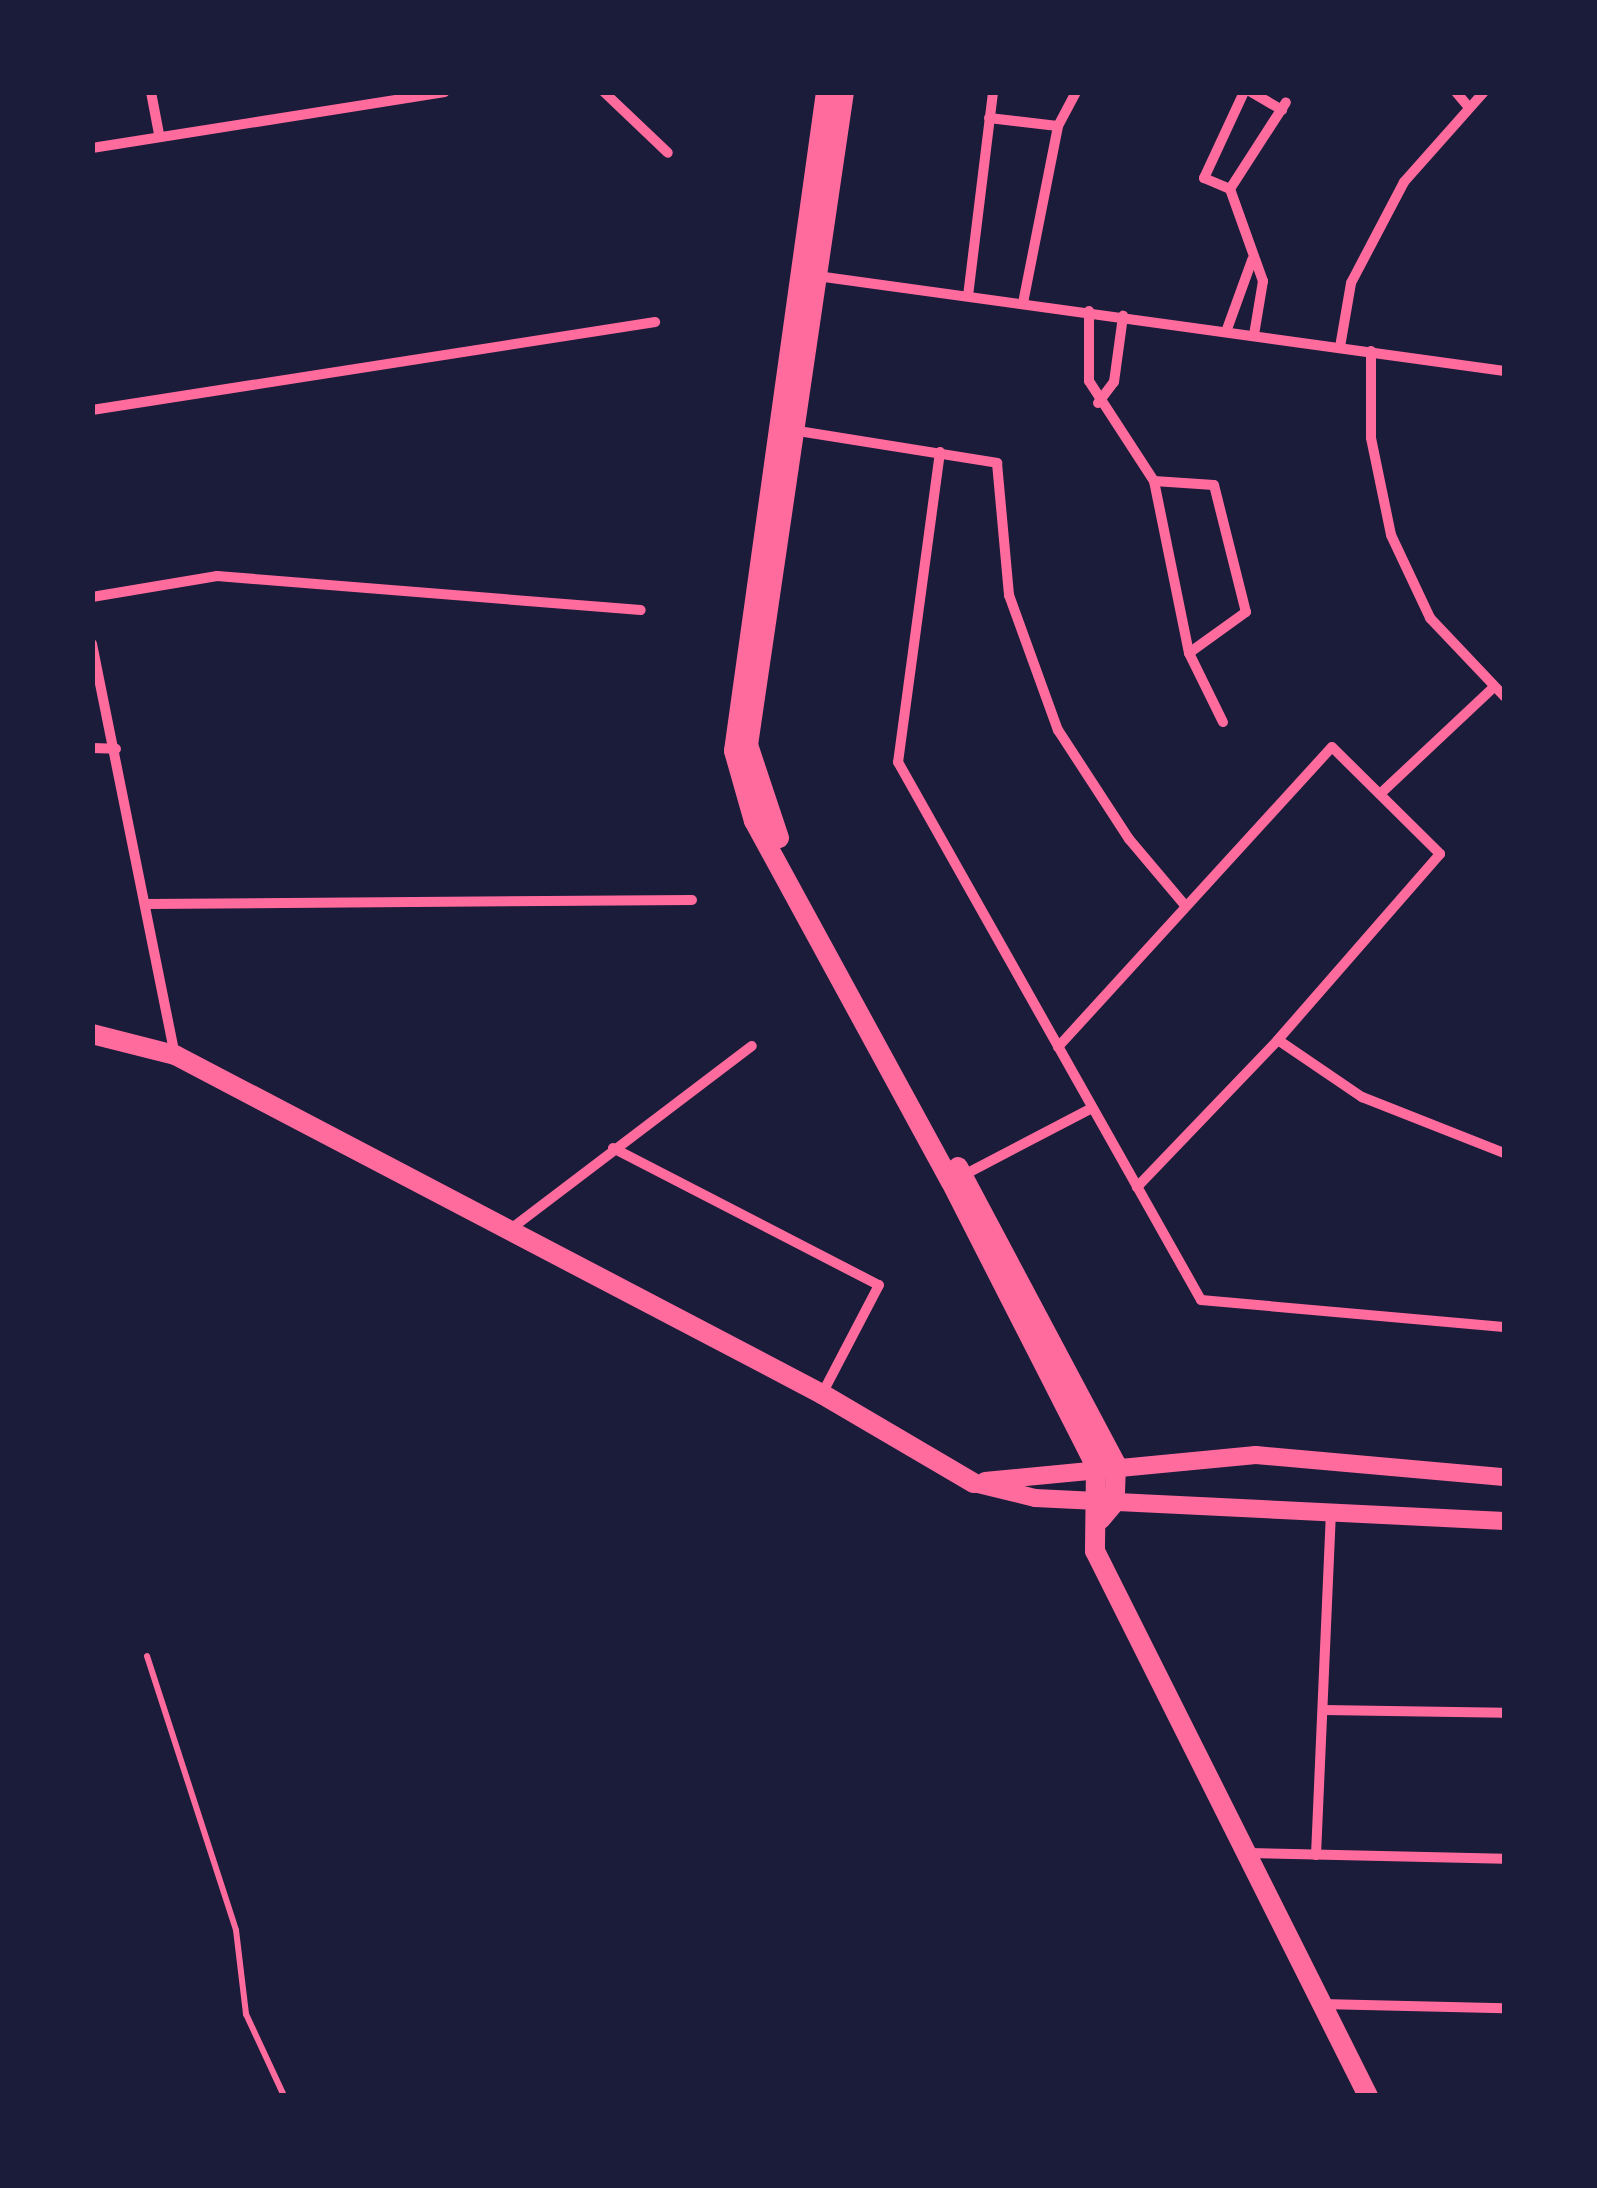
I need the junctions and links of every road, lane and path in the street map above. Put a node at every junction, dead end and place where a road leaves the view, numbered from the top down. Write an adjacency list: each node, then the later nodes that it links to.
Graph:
1 (151, 92): 14 (street)
2 (445, 92): 14 (street)
3 (604, 92): 16 (street)
4 (826, 92): 19 (main road)
5 (844, 92): 19 (main road)
6 (992, 92): 12 (street)
7 (1076, 92): 13 (street)
8 (1248, 92): 17 (street); 17 (street)
9 (1456, 92): 11 (street)
10 (1484, 92): 11 (street)
11 (1467, 105): 27 (street)
12 (990, 118): 13 (street); 20 (street)
13 (1058, 126): 21 (street)
14 (159, 134): 15 (street)
15 (92, 148)
16 (668, 153)
17 (1230, 189): 18 (street)
18 (1252, 260): 25 (street); 26 (street)
19 (806, 274): 20 (street); 32 (main road)
20 (968, 296): 21 (street)
21 (1023, 303): 22 (street)
22 (1088, 311): 23 (street); 30 (street)
23 (1123, 316): 25 (street); 30 (street)
24 (655, 322): 31 (street)
25 (1226, 332): 26 (street)
26 (1254, 335): 27 (street)
27 (1340, 347): 28 (street)
28 (1371, 351): 29 (street); 39 (street)
29 (1504, 371)
30 (1098, 403): 34 (street)
31 (92, 410)
32 (787, 430): 33 (street); 56 (main road)
33 (940, 452): 47 (street); 51 (street)
34 (1154, 481): 38 (street); 38 (street)
35 (92, 597): 36 (street)
36 (641, 610)
37 (92, 644): 43 (street)
38 (1189, 652): 41 (street)
39 (1493, 688): 40 (street); 44 (street)
40 (1504, 696)
41 (1223, 722)
42 (92, 748): 43 (street)
43 (116, 749): 46 (street)
44 (1380, 794): 47 (street); 49 (street)
45 (692, 900): 46 (street)
46 (146, 904): 52 (street)
47 (1184, 904): 51 (street)
48 (92, 1034): 52 (main road)
49 (1278, 1040): 55 (street); 57 (street)
50 (752, 1046): 54 (street)
51 (1058, 1047): 53 (street)
52 (175, 1054): 58 (main road)
53 (1092, 1108): 56 (street); 57 (street)
54 (613, 1148): 58 (street); 60 (street)
55 (1504, 1153)
56 (957, 1179): 61 (main road)
57 (1137, 1187): 59 (street)
58 (508, 1232): 60 (main road)
59 (1504, 1327)
60 (822, 1394): 63 (main road)
61 (1106, 1465): 62 (main road); 63 (main road); 64 (main road)
62 (1504, 1476)
63 (974, 1483): 64 (main road)
64 (1105, 1508): 65 (main road); 70 (main road)
65 (1331, 1512): 66 (main road); 68 (street)
66 (1504, 1521)
67 (147, 1656): 75 (lane)
68 (1323, 1710): 69 (street); 71 (street)
69 (1504, 1713)
70 (1248, 1853): 71 (street); 73 (main road)
71 (1316, 1855): 72 (street)
72 (1504, 1859)
73 (1321, 2004): 74 (street); 76 (main road)
74 (1504, 2008)
75 (284, 2096)
76 (1368, 2096)

